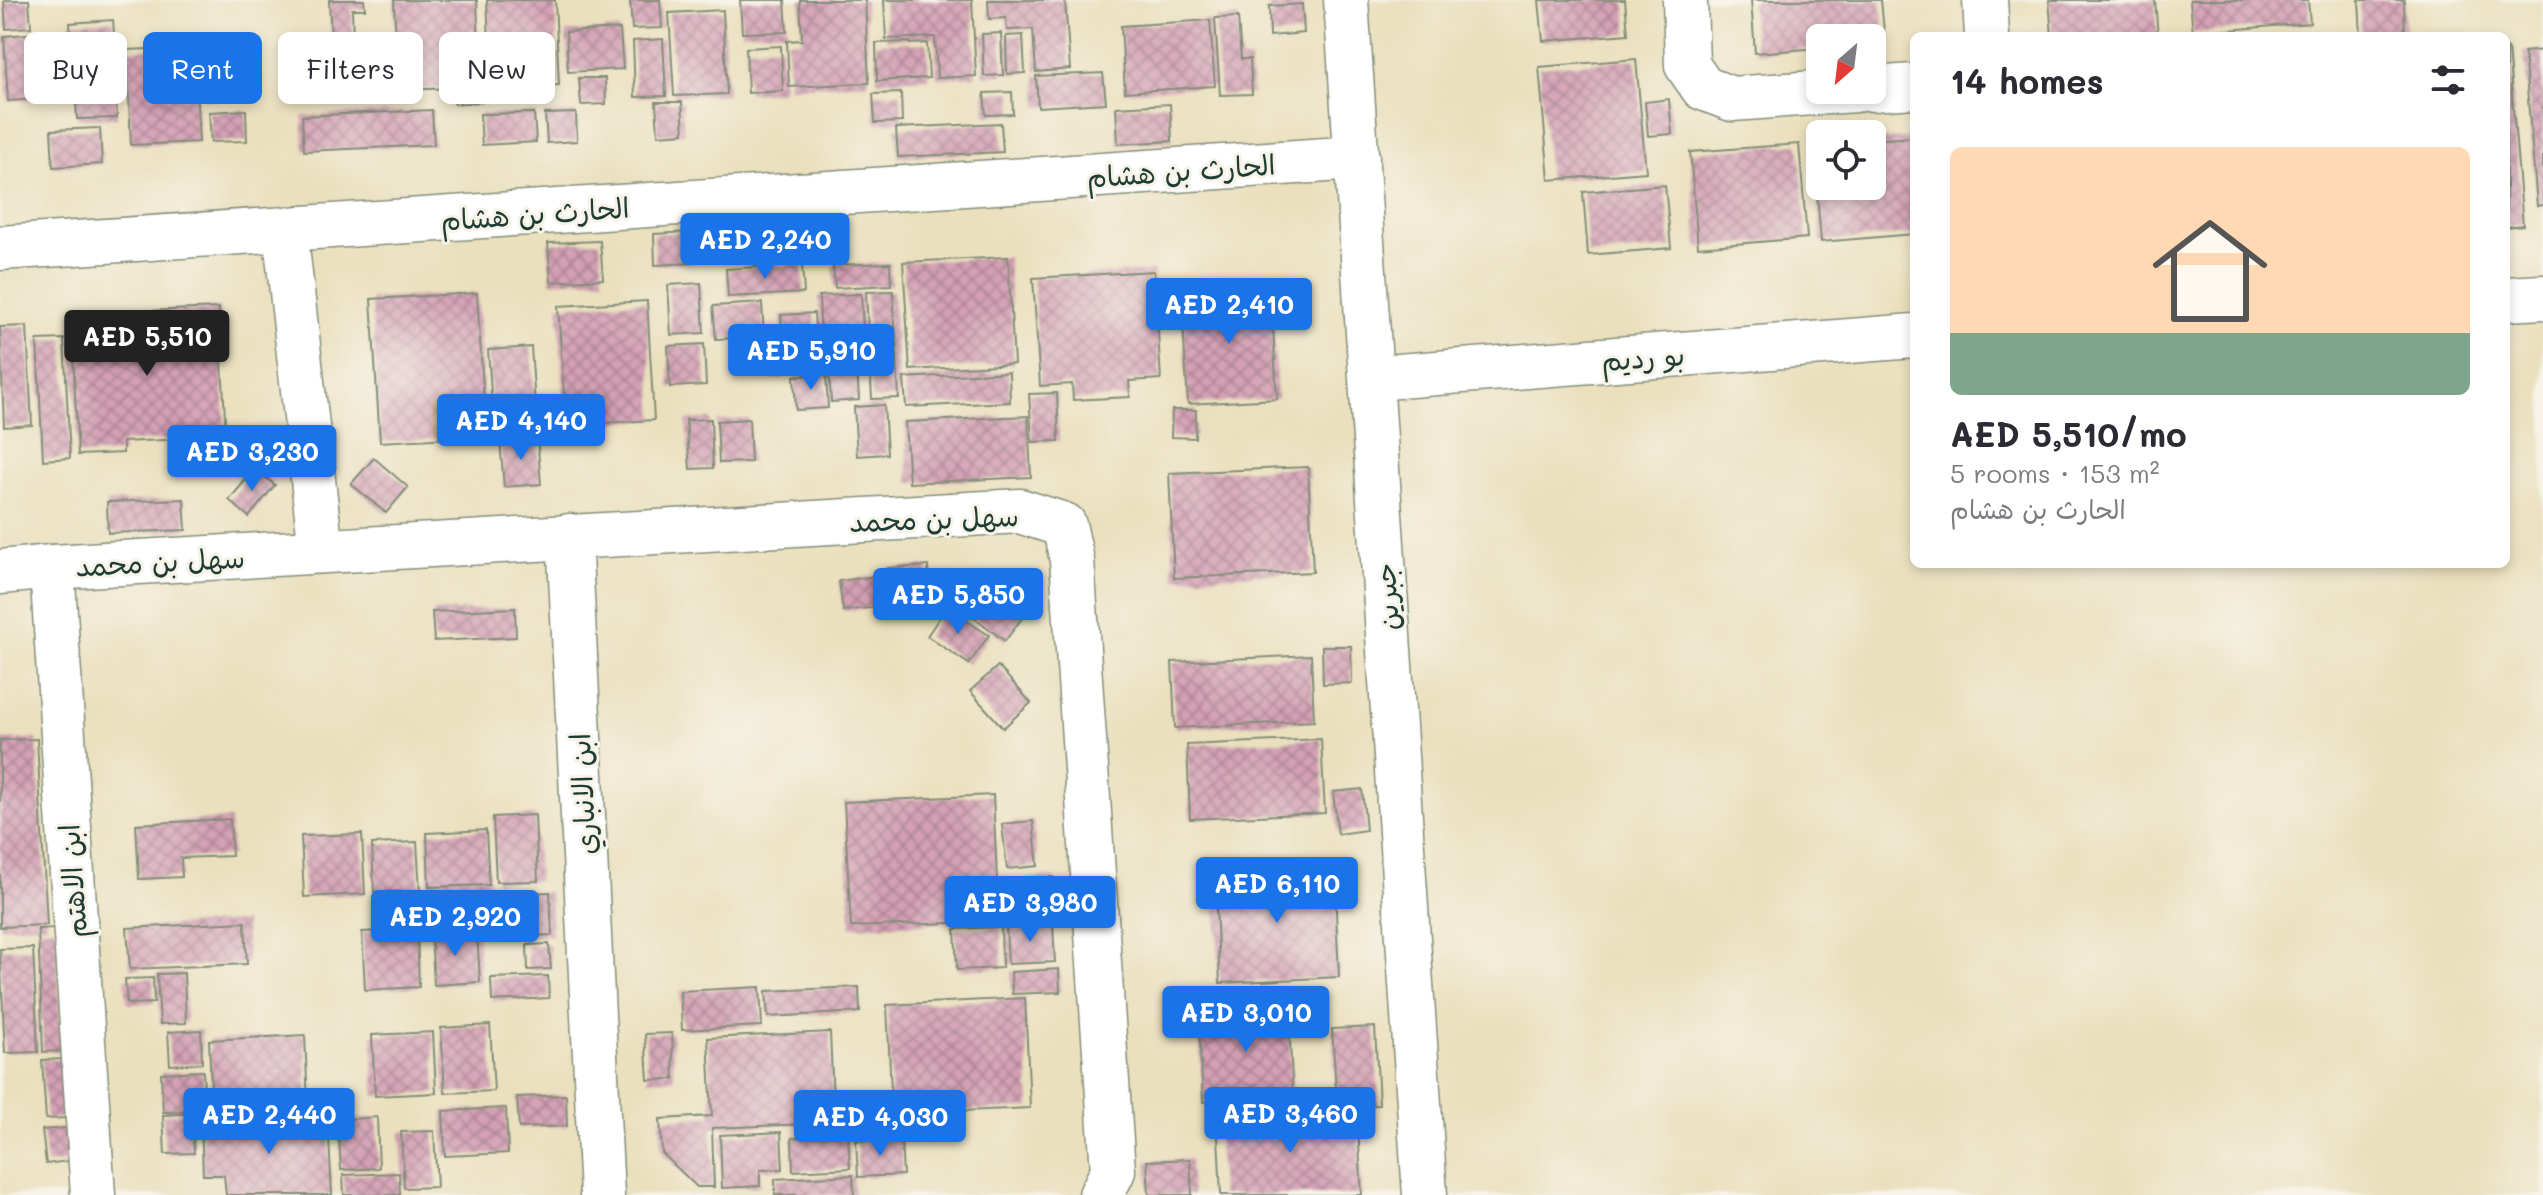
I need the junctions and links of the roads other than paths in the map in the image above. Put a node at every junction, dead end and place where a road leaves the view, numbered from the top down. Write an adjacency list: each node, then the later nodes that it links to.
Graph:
1 (1346, 0): 8 (street, جبرين)
2 (1685, 0): 7 (street)
3 (1985, 0): 4 (street)
4 (1987, 32)
5 (1910, 86): 6 (street)
6 (1886, 88)
7 (1806, 94)
8 (1357, 158): 9 (street, الحارث بن هشام); 14 (street, جبرين)
9 (285, 229): 10 (street, الحارث بن هشام); 16 (street)
10 (0, 248)
11 (2543, 297): 12 (street)
12 (2510, 299)
13 (1910, 336): 14 (street, بو رديم)
14 (1372, 378): 22 (street, جبرين)
15 (569, 536): 16 (street, سهل بن محمد); 20 (street, ابن الانباري); 21 (street, سهل بن محمد)
16 (321, 551): 17 (street, سهل بن محمد)
17 (52, 567): 18 (street, سهل بن محمد); 19 (street, ابن الاهتم)
18 (0, 572)
19 (93, 1195)
20 (602, 1195)
21 (1101, 1195)
22 (1425, 1195)

